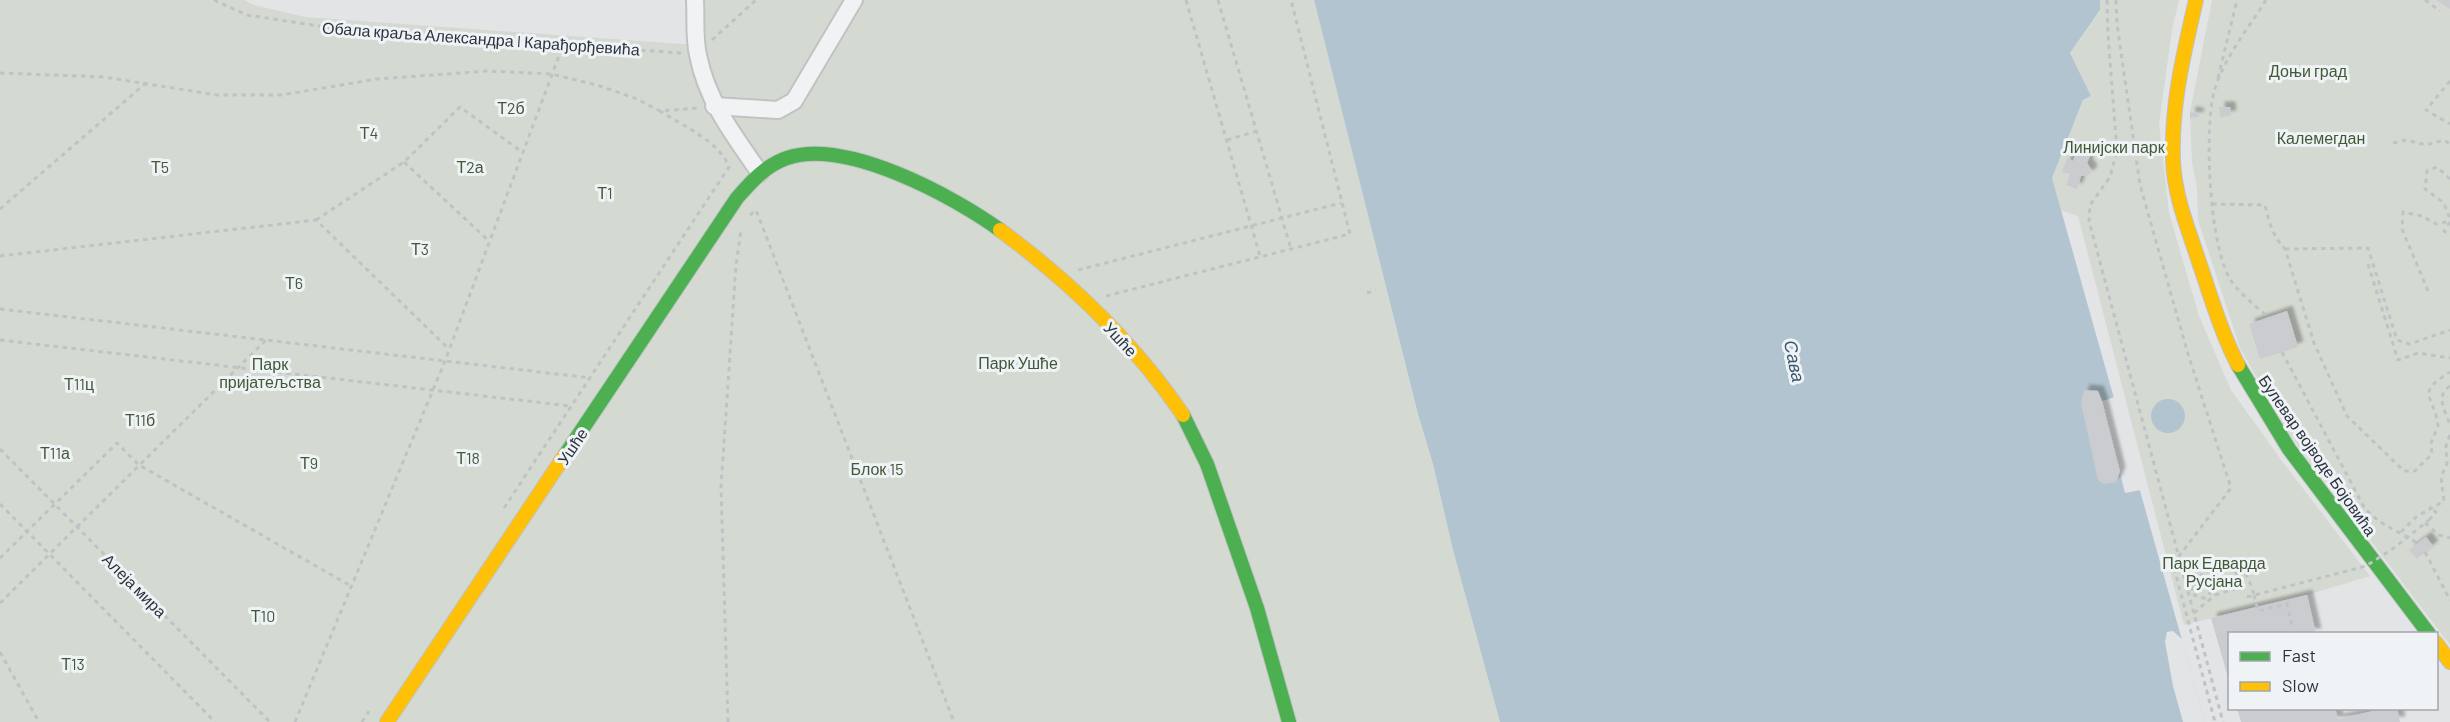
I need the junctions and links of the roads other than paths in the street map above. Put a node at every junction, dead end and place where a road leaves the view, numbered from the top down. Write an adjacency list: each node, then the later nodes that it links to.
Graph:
1 (695, 0): 4 (street)
2 (854, 0): 4 (street)
3 (2196, 0): 6 (street, Булевар војводе Бојовића)
4 (714, 106): 5 (street)
5 (760, 173): 9 (street, Ушће); 10 (street, Ушће)
6 (2428, 632)
7 (2438, 646): 8 (street)
8 (2450, 662)
9 (387, 722)
10 (1289, 722)

